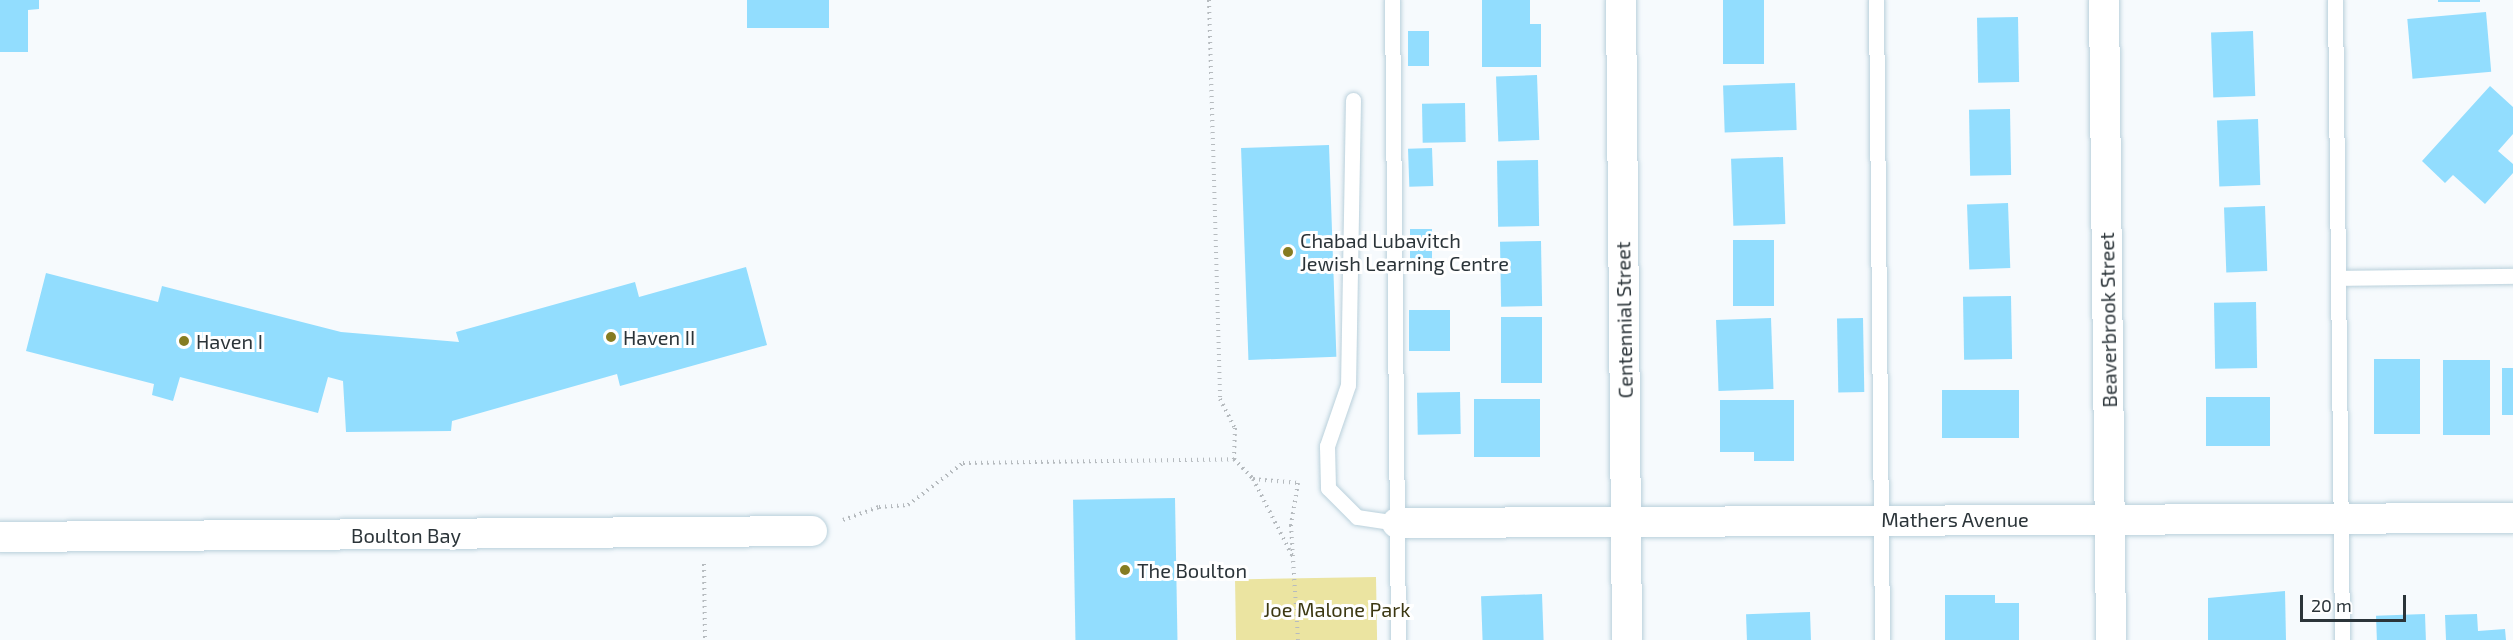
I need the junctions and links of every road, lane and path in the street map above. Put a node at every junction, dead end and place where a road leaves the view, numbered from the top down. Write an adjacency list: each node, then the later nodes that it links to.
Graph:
1 (1209, 0): 10 (path)
2 (1392, 0): 17 (lane)
3 (1621, 0): 16 (street, Centennial Street)
4 (1876, 0): 15 (lane)
5 (2104, 0): 14 (street, Beaverbrook Street)
6 (2335, 0): 9 (lane)
7 (1353, 100): 17 (lane)
8 (2513, 276): 9 (lane)
9 (2338, 278): 12 (lane)
10 (1234, 459): 11 (path); 18 (path)
11 (1253, 479): 21 (path); 21 (path)
12 (2341, 518): 13 (street, Mathers Avenue); 14 (street, Mathers Avenue); 28 (lane)
13 (2513, 518)
14 (2109, 519): 15 (street, Mathers Avenue); 27 (street, Beaverbrook Street)
15 (1881, 520): 16 (street, Mathers Avenue); 26 (lane)
16 (1626, 522): 17 (street, Mathers Avenue); 25 (street, Centennial Street)
17 (1397, 524): 24 (lane)
18 (812, 531): 19 (street, Boulton Bay)
19 (703, 533): 20 (street, Boulton Bay); 22 (path)
20 (0, 537)
21 (1295, 560): 23 (path)
22 (705, 640)
23 (1298, 640)
24 (1398, 640)
25 (1627, 640)
26 (1882, 640)
27 (2111, 640)
28 (2342, 640)

